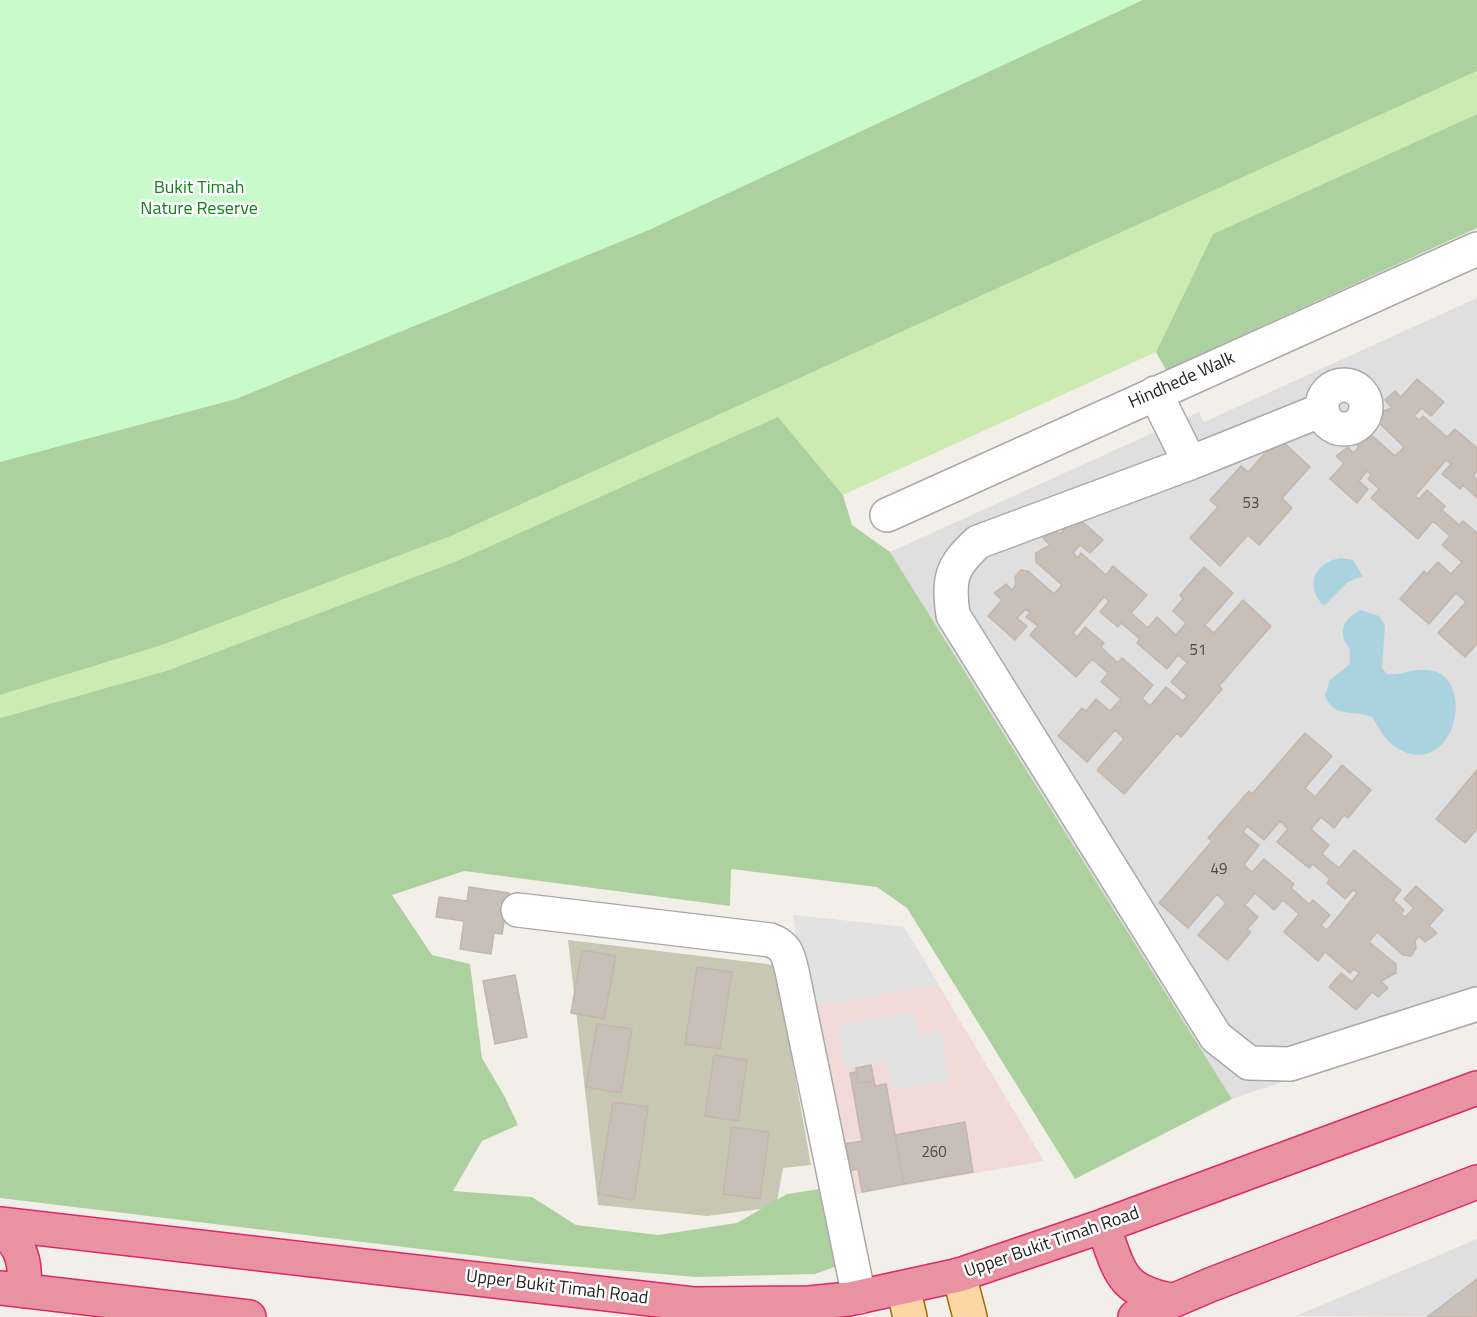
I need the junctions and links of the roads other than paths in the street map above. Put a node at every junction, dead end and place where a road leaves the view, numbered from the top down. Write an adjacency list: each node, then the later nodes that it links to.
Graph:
1 (1477, 249): 2 (street, Hindhede Walk)
2 (1155, 393): 4 (street); 5 (street, Hindhede Walk)
3 (1322, 410): 4 (street)
4 (1190, 464): 7 (street)
5 (887, 515)
6 (518, 910): 15 (street)
7 (1477, 1004)
8 (1477, 1088): 11 (highway, Upper Bukit Timah Road)
9 (1477, 1182): 17 (highway)
10 (0, 1224): 15 (highway, Upper Bukit Timah Road)
11 (1103, 1226): 13 (highway, Upper Bukit Timah Road); 17 (highway)
12 (0, 1230): 14 (highway)
13 (959, 1275): 16 (highway, Upper Bukit Timah Road); 19 (main road)
14 (12, 1290): 18 (highway)
15 (859, 1298): 16 (highway, Upper Bukit Timah Road)
16 (906, 1303)
17 (1175, 1309): 20 (highway)
18 (249, 1317)
19 (970, 1317)
20 (1135, 1317)

